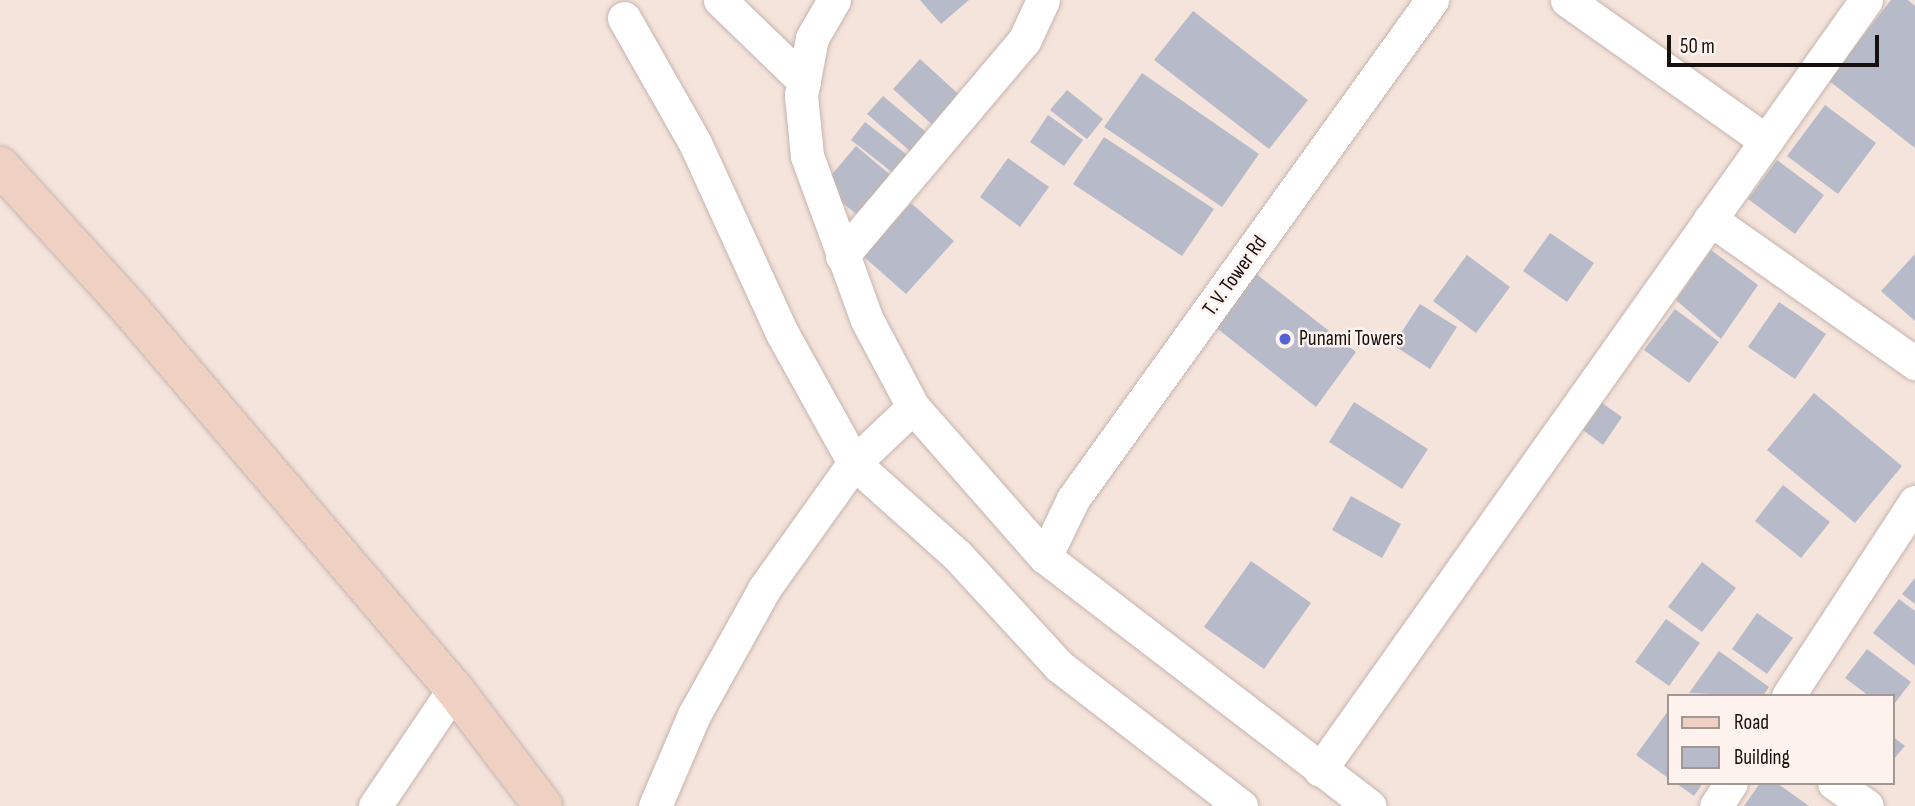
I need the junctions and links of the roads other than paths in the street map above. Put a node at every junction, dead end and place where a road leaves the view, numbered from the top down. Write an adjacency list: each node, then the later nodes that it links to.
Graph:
1 (720, 0): 8 (street)
2 (834, 0): 8 (street)
3 (1043, 0): 12 (street)
4 (1432, 0): 17 (street, T. V. Tower Rd)
5 (1567, 0): 9 (street)
6 (1866, 0): 9 (street)
7 (624, 18): 15 (street)
8 (804, 81): 12 (street)
9 (1766, 141): 11 (street)
10 (0, 166): 18 (main road)
11 (1710, 219): 13 (street); 20 (street)
12 (842, 256): 14 (street)
13 (1915, 363)
14 (913, 407): 15 (street); 17 (street)
15 (854, 463): 25 (street); 26 (street)
16 (1915, 502): 19 (street)
17 (1045, 557): 20 (street)
18 (454, 689): 23 (street); 24 (main road)
19 (1789, 694)
20 (1320, 771): 27 (street)
21 (1730, 785): 28 (street)
22 (1837, 785): 29 (street)
23 (375, 806)
24 (543, 806)
25 (655, 806)
26 (1241, 806)
27 (1369, 806)
28 (1716, 806)
29 (1867, 806)

